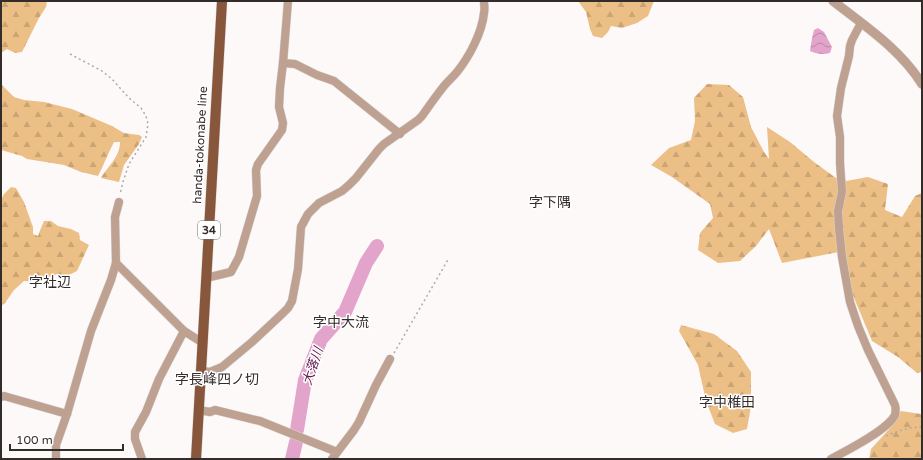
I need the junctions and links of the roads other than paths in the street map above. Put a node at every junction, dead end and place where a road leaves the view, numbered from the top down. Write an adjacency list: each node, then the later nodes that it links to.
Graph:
1 (222, 1): 11 (main road, handa-tokonabe line / 34)
2 (288, 1): 6 (street)
3 (484, 1): 8 (street)
4 (833, 1): 5 (street)
5 (861, 23): 7 (street); 24 (street)
6 (283, 62): 8 (street); 11 (street)
7 (922, 84)
8 (400, 134): 15 (street)
9 (119, 202): 10 (street)
10 (116, 263): 12 (street); 18 (street)
11 (206, 278): 13 (main road, handa-tokonabe line / 34)
12 (184, 331): 13 (street); 21 (street)
13 (203, 343): 15 (main road, handa-tokonabe line / 34)
14 (390, 359): 19 (street)
15 (202, 371): 17 (main road, handa-tokonabe line / 34)
16 (1, 398): 18 (street)
17 (199, 410): 19 (street); 22 (main road, handa-tokonabe line / 34)
18 (67, 414): 20 (street)
19 (337, 452): 23 (street)
20 (56, 459)
21 (142, 459)
22 (196, 459)
23 (332, 459)
24 (831, 459)

